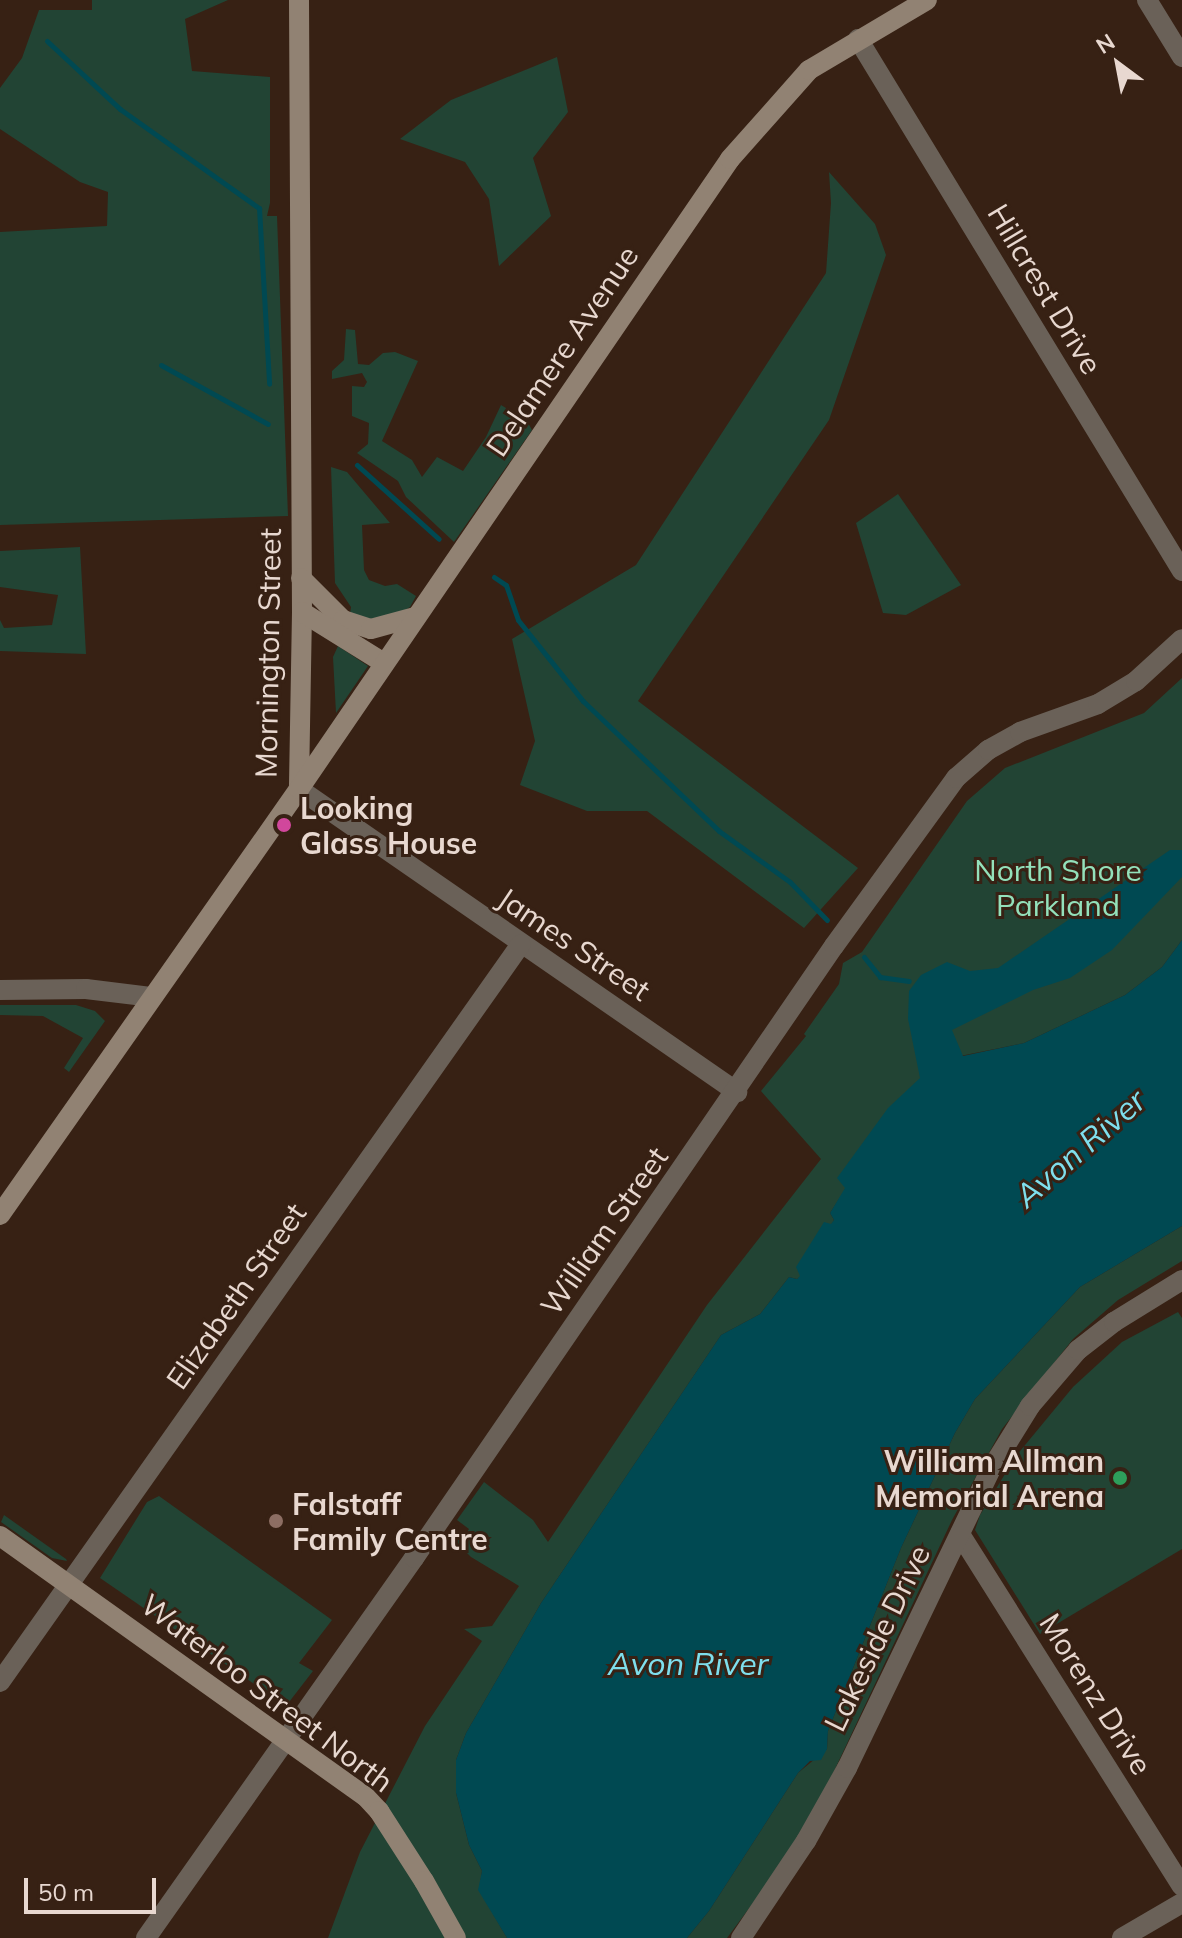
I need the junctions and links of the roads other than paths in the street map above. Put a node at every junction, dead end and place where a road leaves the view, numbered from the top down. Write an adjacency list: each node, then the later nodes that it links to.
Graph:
1 (299, 0): 7 (main road, Mornington Street)
2 (927, 0): 4 (main road, Delamere Avenue)
3 (1147, 0): 5 (street)
4 (858, 39): 6 (street, Hillcrest Drive); 9 (main road, Delamere Avenue)
5 (1182, 57)
6 (1182, 571)
7 (301, 578): 8 (main road, Mornington Street); 9 (main road)
8 (302, 612): 11 (main road); 12 (main road, Mornington Street)
9 (415, 617): 11 (main road, Delamere Avenue)
10 (1182, 639): 16 (street, William Street)
11 (384, 663): 12 (main road, Delamere Avenue)
12 (299, 789): 13 (street, James Street); 15 (main road, Mornington Street)
13 (521, 944): 16 (street, James Street); 21 (street, Elizabeth Street)
14 (0, 990): 15 (street)
15 (151, 997): 17 (main road, Mornington Street)
16 (737, 1092): 23 (street, William Street)
17 (0, 1215)
18 (1182, 1281): 19 (street, Lakeside Drive)
19 (960, 1534): 24 (street, Morenz Drive); 28 (street, Lakeside Drive)
20 (0, 1536): 21 (main road, Waterloo Street North)
21 (68, 1584): 22 (street, Elizabeth Street); 23 (main road, Waterloo Street North)
22 (0, 1682)
23 (286, 1739): 26 (street, William Street); 27 (main road, Waterloo Street North)
24 (1182, 1886)
25 (1182, 1903): 29 (street)
26 (146, 1938)
27 (456, 1938)
28 (741, 1938)
29 (1122, 1938)

